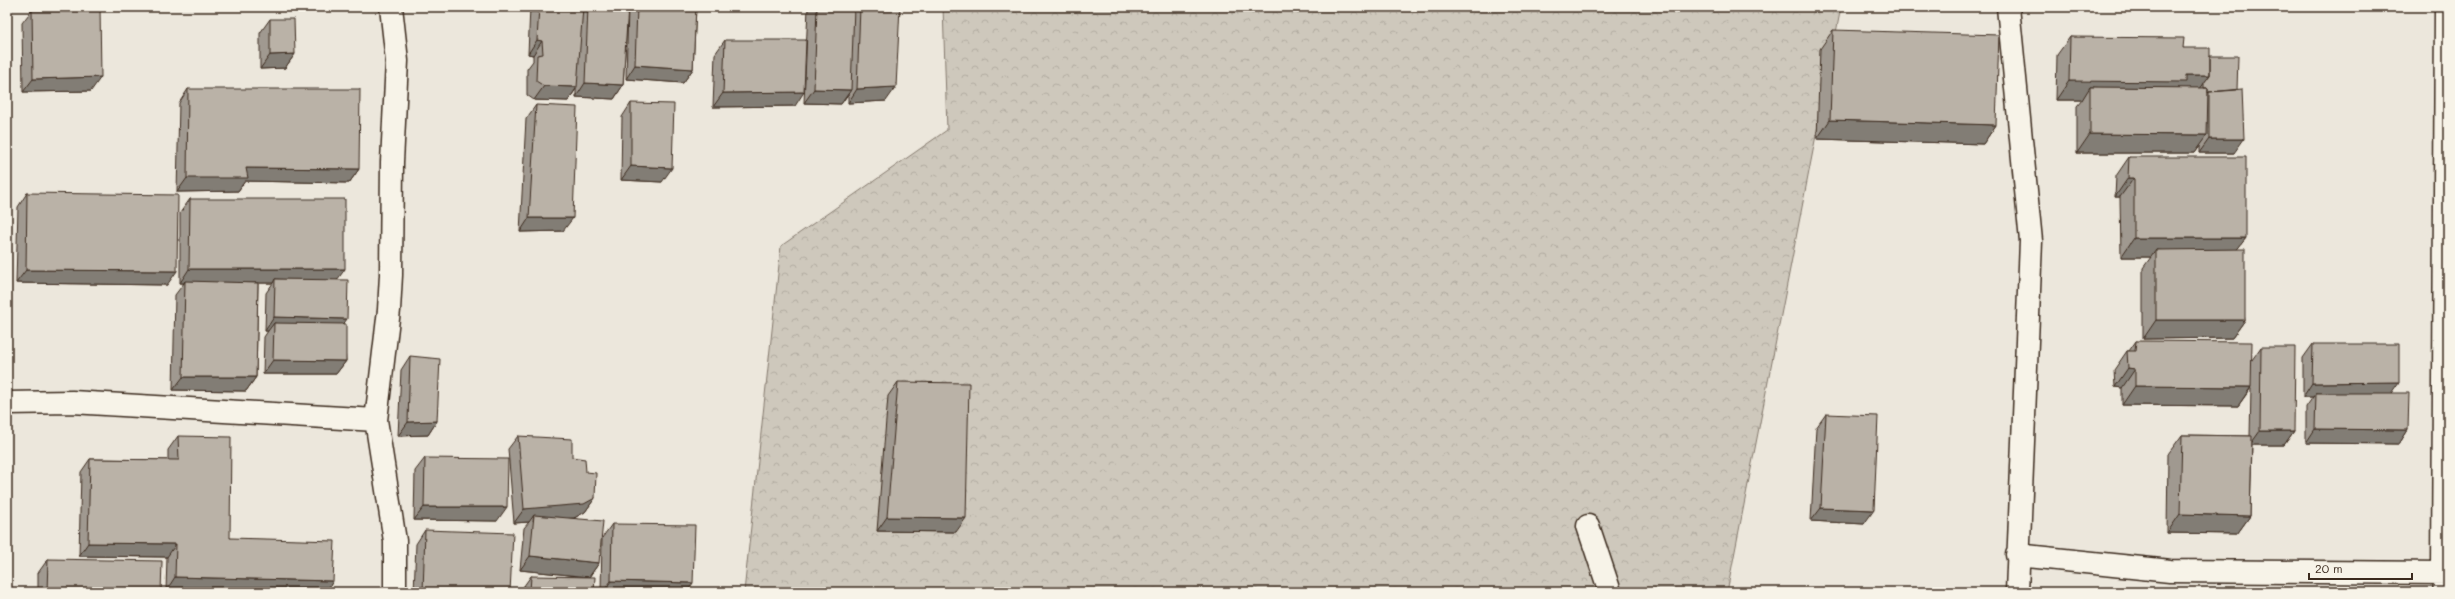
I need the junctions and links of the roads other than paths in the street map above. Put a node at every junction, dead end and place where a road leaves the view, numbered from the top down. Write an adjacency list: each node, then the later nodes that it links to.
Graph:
1 (390, 7): 5 (street)
2 (2008, 7): 7 (street)
3 (2446, 7): 8 (street)
4 (7, 403): 5 (street)
5 (376, 420): 9 (street)
6 (1588, 526): 10 (street)
7 (2017, 555): 8 (street); 11 (street)
8 (2446, 579)
9 (395, 592)
10 (1610, 592)
11 (2017, 592)

